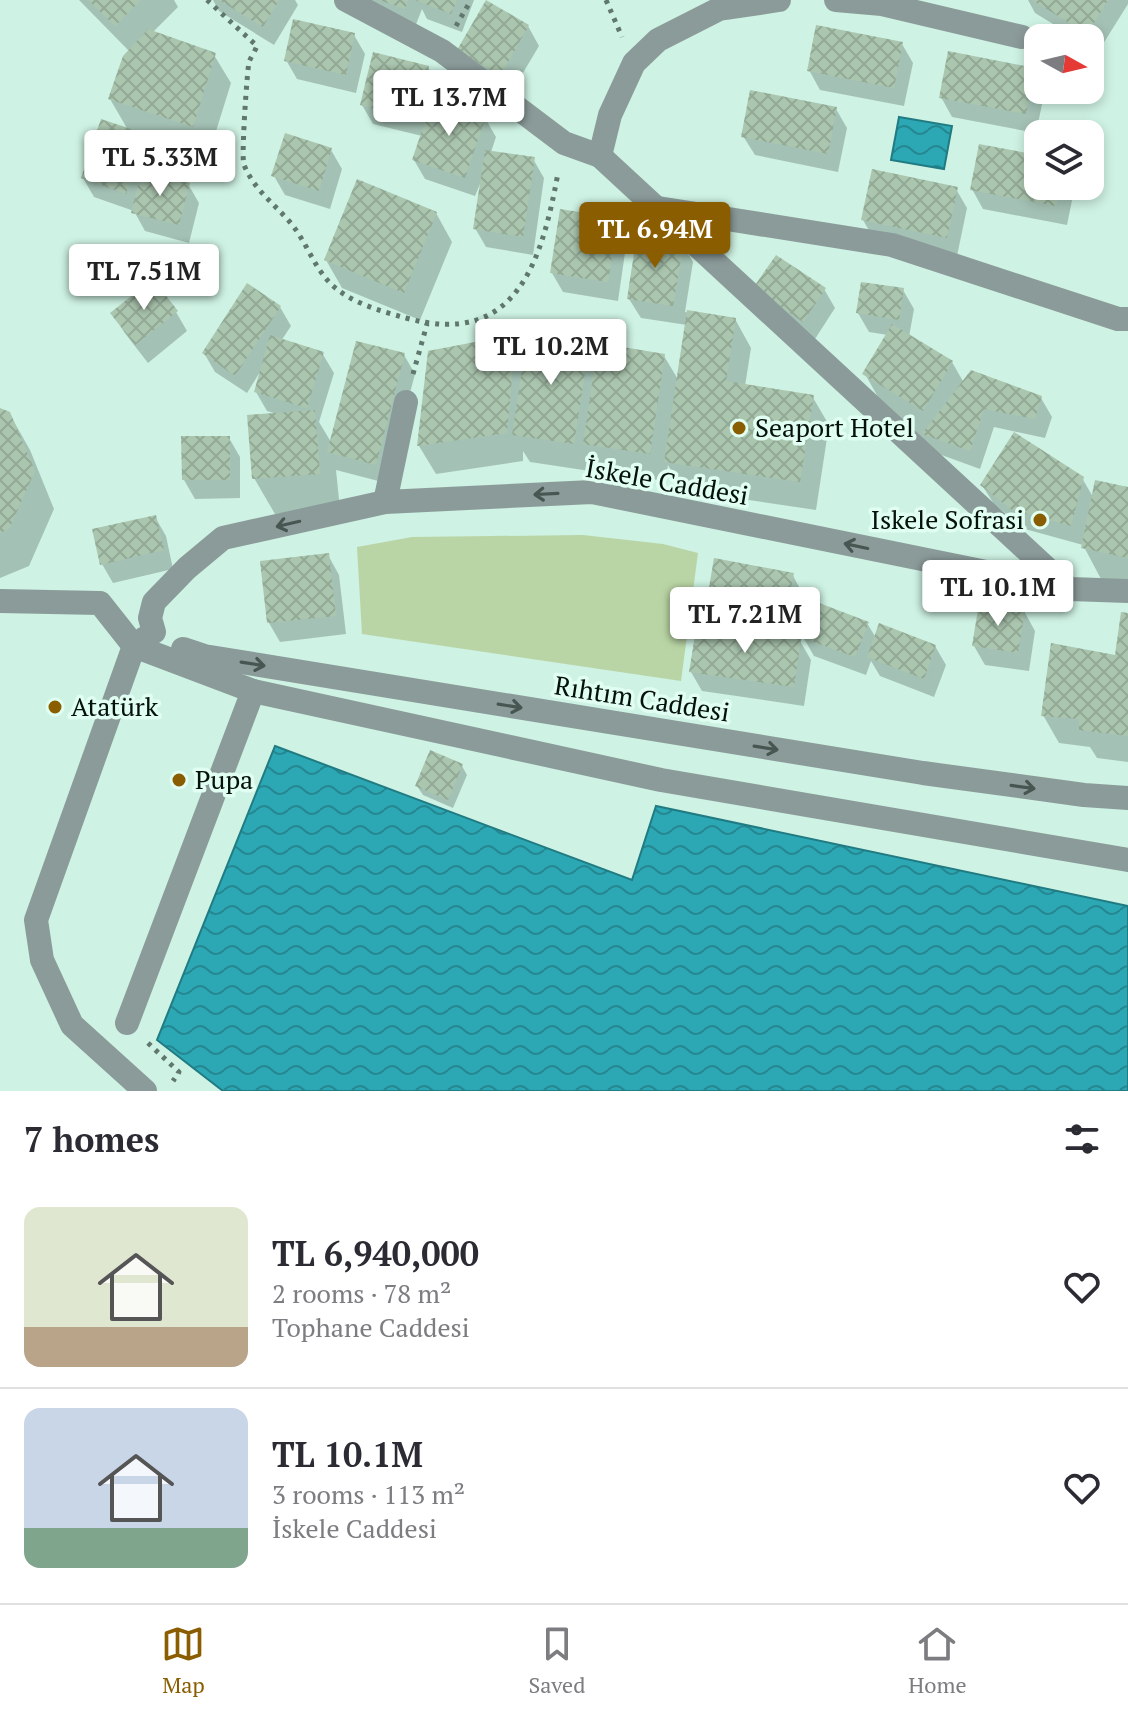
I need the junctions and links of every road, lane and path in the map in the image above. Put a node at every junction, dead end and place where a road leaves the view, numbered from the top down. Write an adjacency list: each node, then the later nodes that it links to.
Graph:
1 (207, 0): 10 (path)
2 (346, 0): 6 (street)
3 (779, 0): 7 (street)
4 (836, 0): 5 (street)
5 (1022, 37)
6 (564, 143): 7 (street); 10 (path)
7 (600, 156): 8 (street)
8 (658, 208): 9 (street); 13 (street)
9 (1128, 319)
10 (427, 324): 11 (path)
11 (406, 402): 12 (street)
12 (385, 502): 13 (street, İskele Caddesi, one-way to 12); 16 (street, İskele Caddesi, one-way to 16)
13 (1070, 589): 14 (street, İskele Caddesi)
14 (1128, 591)
15 (0, 601): 16 (street)
16 (144, 639): 17 (street); 18 (street, Rıhtım Caddesi, one-way to 18); 21 (street, İskele Caddesi)
17 (253, 691): 19 (street); 20 (street)
18 (1128, 798)
19 (1128, 860)
20 (127, 1023)
21 (145, 1091)

